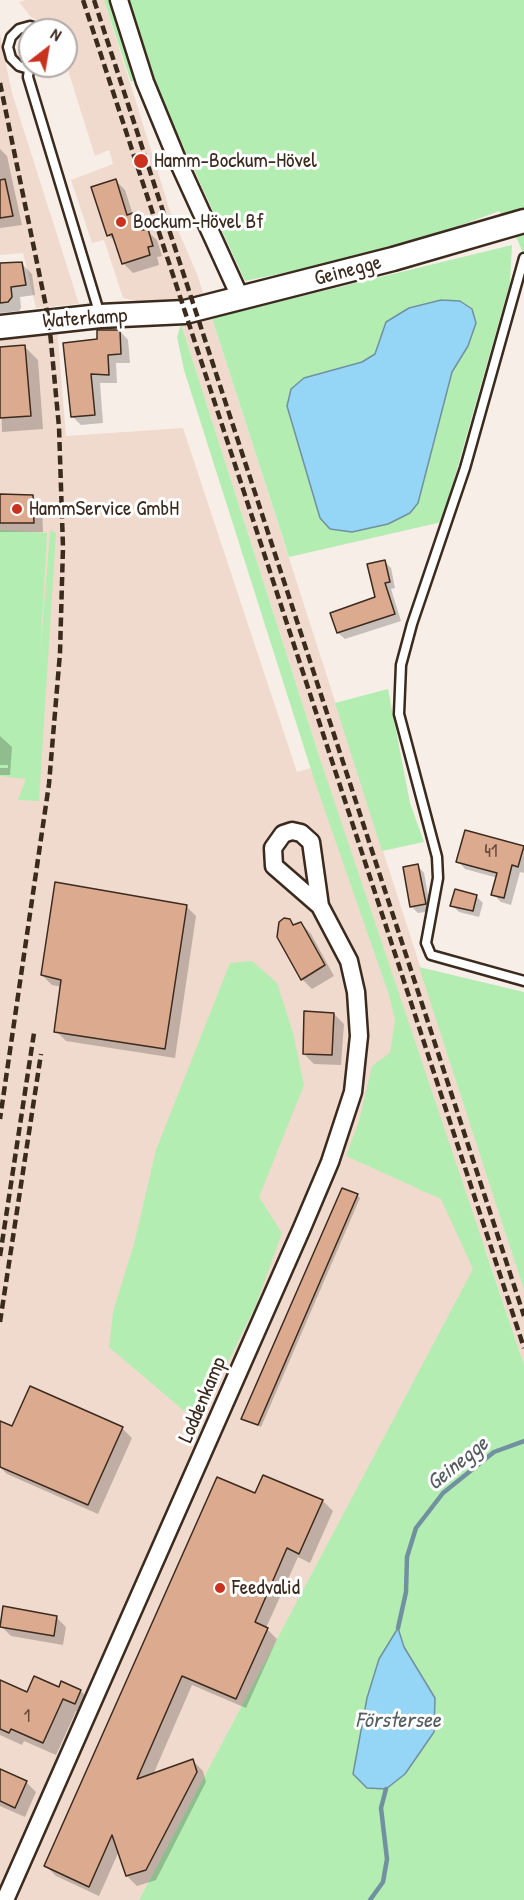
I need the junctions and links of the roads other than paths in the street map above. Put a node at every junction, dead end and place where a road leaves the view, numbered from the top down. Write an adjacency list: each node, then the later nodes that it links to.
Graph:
1 (119, 0): 7 (street)
2 (18, 30): 3 (lane)
3 (18, 65)
4 (28, 78): 9 (lane)
5 (524, 221): 7 (street, Geinegge)
6 (524, 258): 12 (lane)
7 (241, 299): 8 (street, Geinegge)
8 (171, 314): 9 (street, Waterkamp)
9 (100, 316): 10 (street, Waterkamp)
10 (0, 327)
11 (320, 906): 13 (street, Loddenkamp)
12 (524, 981)
13 (5, 1900)

